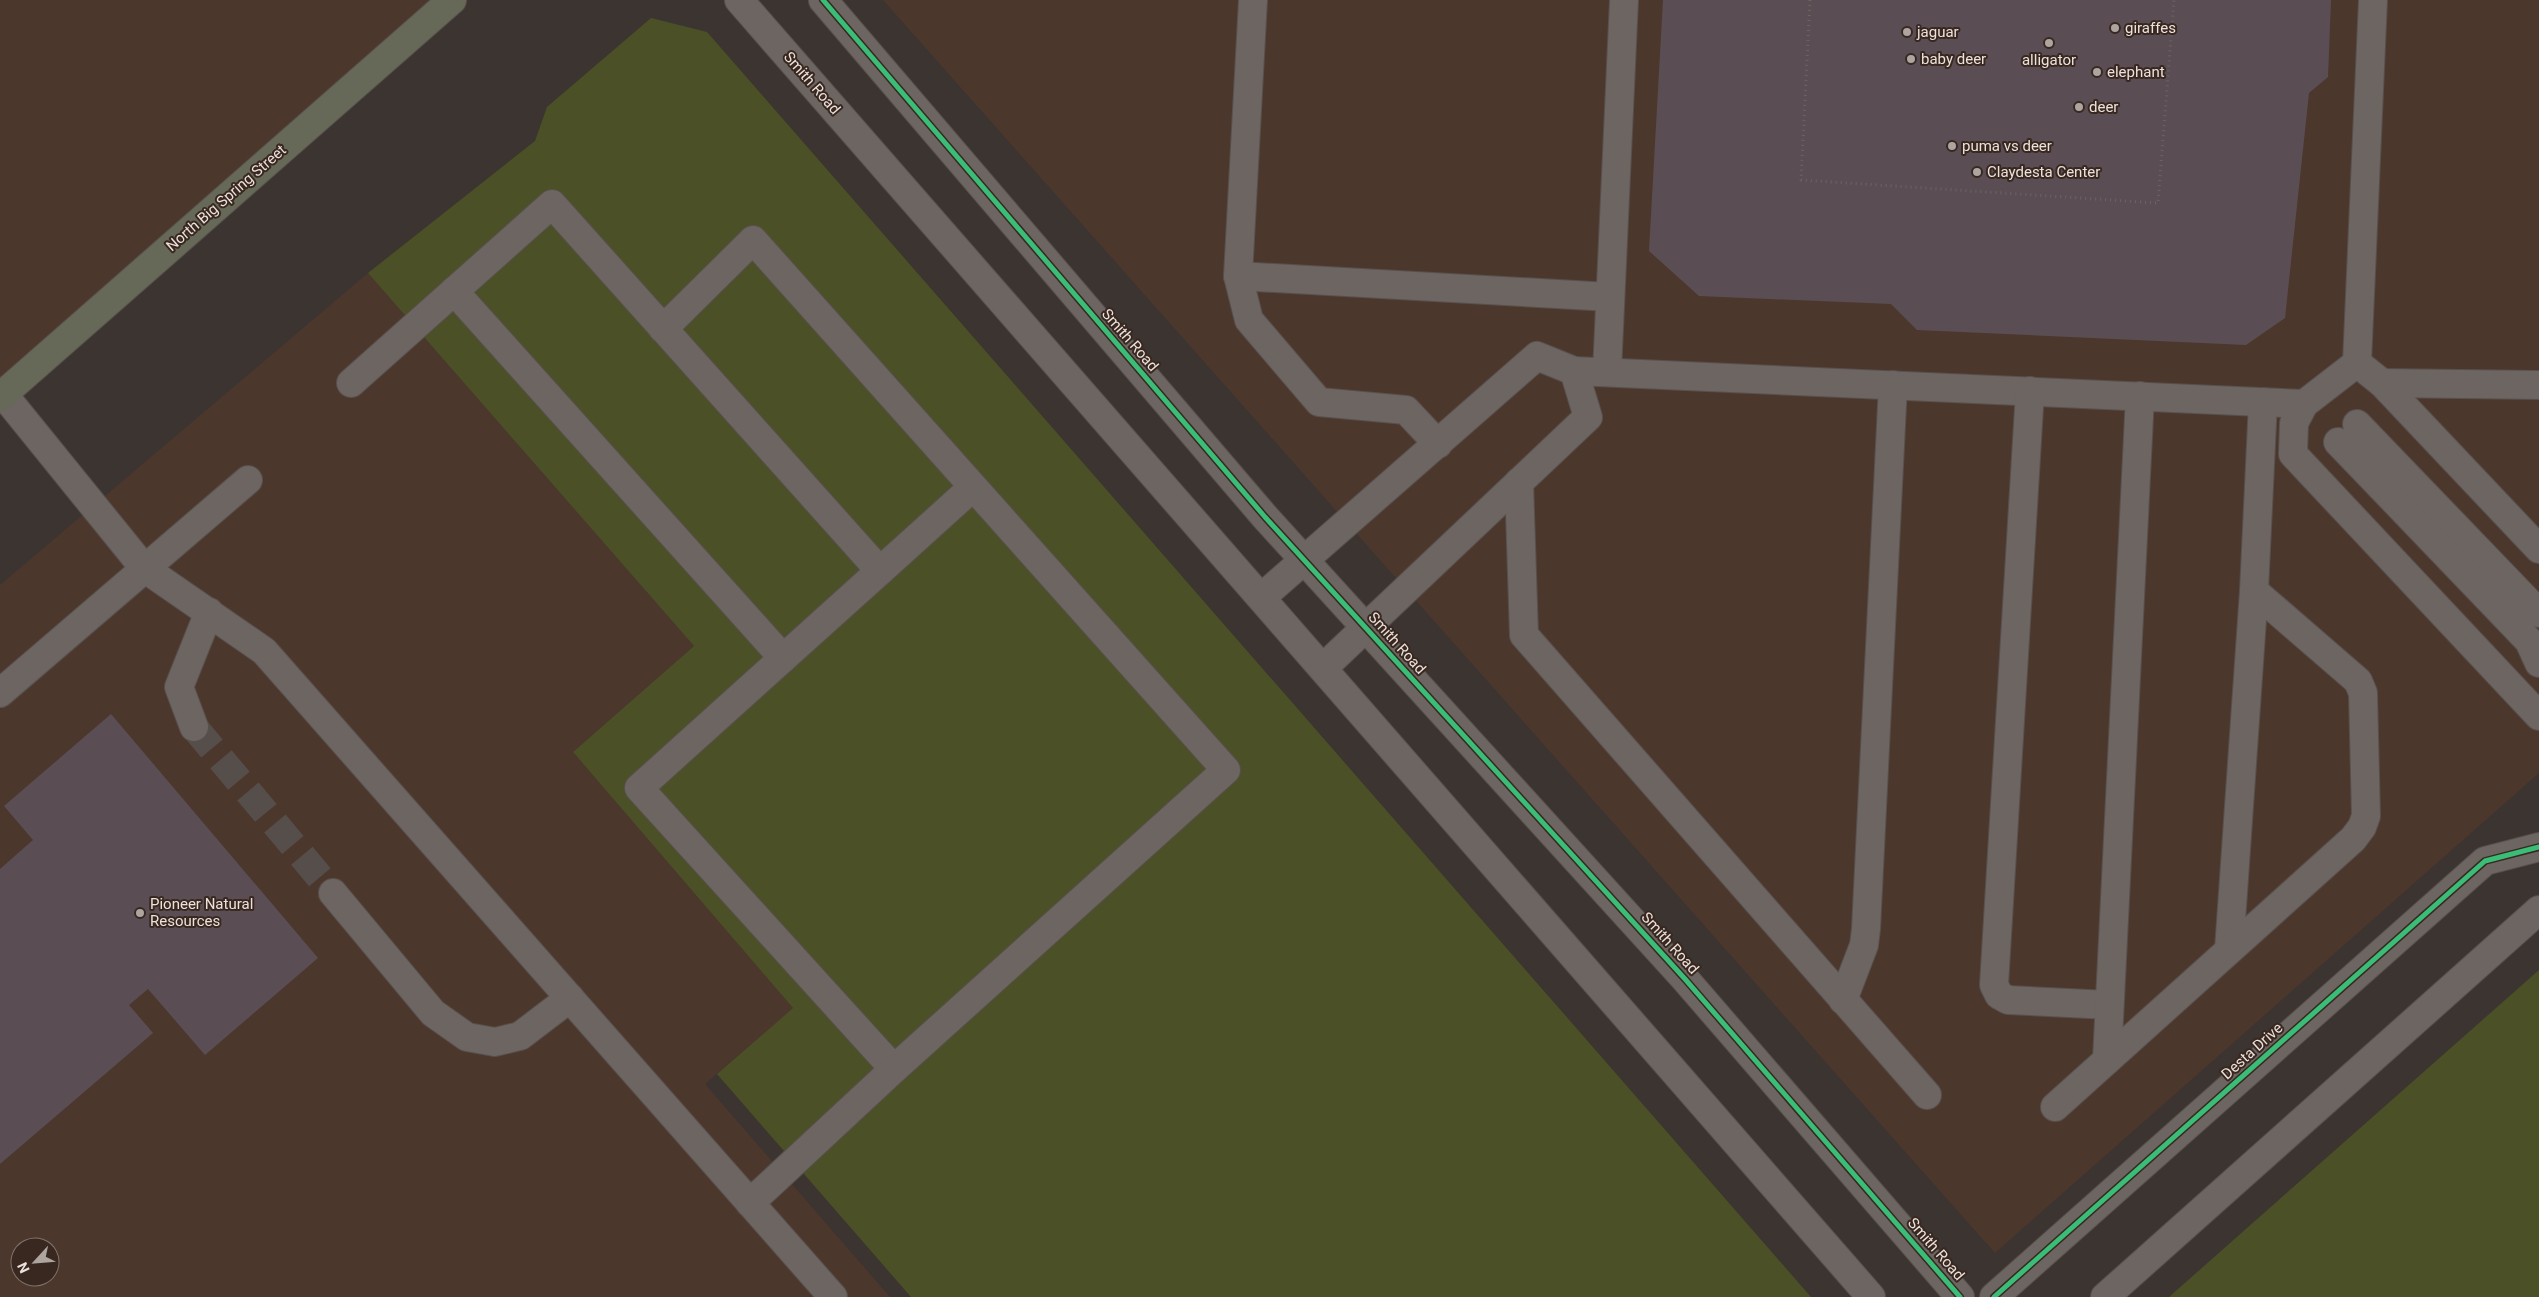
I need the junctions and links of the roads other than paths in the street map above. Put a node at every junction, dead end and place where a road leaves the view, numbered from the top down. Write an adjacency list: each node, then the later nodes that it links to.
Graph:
1 (452, 0): 19 (highway, North Big Spring Street)
2 (739, 0): 32 (street, Smith Road)
3 (823, 0): 28 (street, Smith Road)
4 (1253, 0): 7 (street)
5 (1624, 0): 9 (street)
6 (2373, 0): 11 (street)
7 (1238, 276): 9 (street); 23 (street)
8 (454, 292): 10 (street); 14 (street); 36 (street)
9 (1610, 297): 13 (street)
10 (663, 329): 26 (street); 30 (street)
11 (2357, 363): 15 (street); 22 (street)
12 (1574, 371): 13 (street); 23 (street); 25 (street)
13 (1607, 372): 16 (street)
14 (351, 383)
15 (2382, 383): 17 (street); 27 (street)
16 (1893, 385): 18 (street); 47 (street)
17 (2539, 385)
18 (2030, 391): 20 (street); 48 (street)
19 (1, 396): 29 (street)
20 (2140, 396): 21 (street); 48 (street)
21 (2263, 402): 22 (street); 31 (street)
22 (2304, 404): 40 (street)
23 (1438, 444): 28 (street)
24 (248, 480): 29 (street)
25 (1519, 482): 35 (street); 47 (street)
26 (973, 486): 30 (street); 50 (street)
27 (2539, 550)
28 (1304, 560): 32 (street); 35 (street, Smith Road)
29 (144, 568): 33 (street); 39 (street)
30 (880, 571): 36 (street)
31 (2254, 592): 45 (street); 45 (street)
32 (1262, 597): 38 (street, Smith Road)
33 (209, 612): 41 (street); 46 (street)
34 (2539, 613): 37 (street)
35 (1366, 627): 38 (street); 56 (street, Smith Road)
36 (783, 658): 50 (street)
37 (2539, 663)
38 (1322, 668): 55 (street, Smith Road)
39 (0, 693)
40 (2539, 716)
41 (194, 728)
42 (2539, 847): 57 (street, Desta Drive)
43 (333, 893): 46 (street)
44 (2539, 910): 58 (street)
45 (2229, 950): 49 (street)
46 (570, 998): 53 (street)
47 (1843, 1000): 51 (street)
48 (2109, 1005): 49 (street)
49 (2107, 1060): 52 (street)
50 (894, 1069): 53 (street)
51 (1927, 1095)
52 (2055, 1107)
53 (750, 1203): 54 (street)
54 (833, 1297)
55 (1871, 1297)
56 (1960, 1297)
57 (1994, 1297)
58 (2106, 1297)

